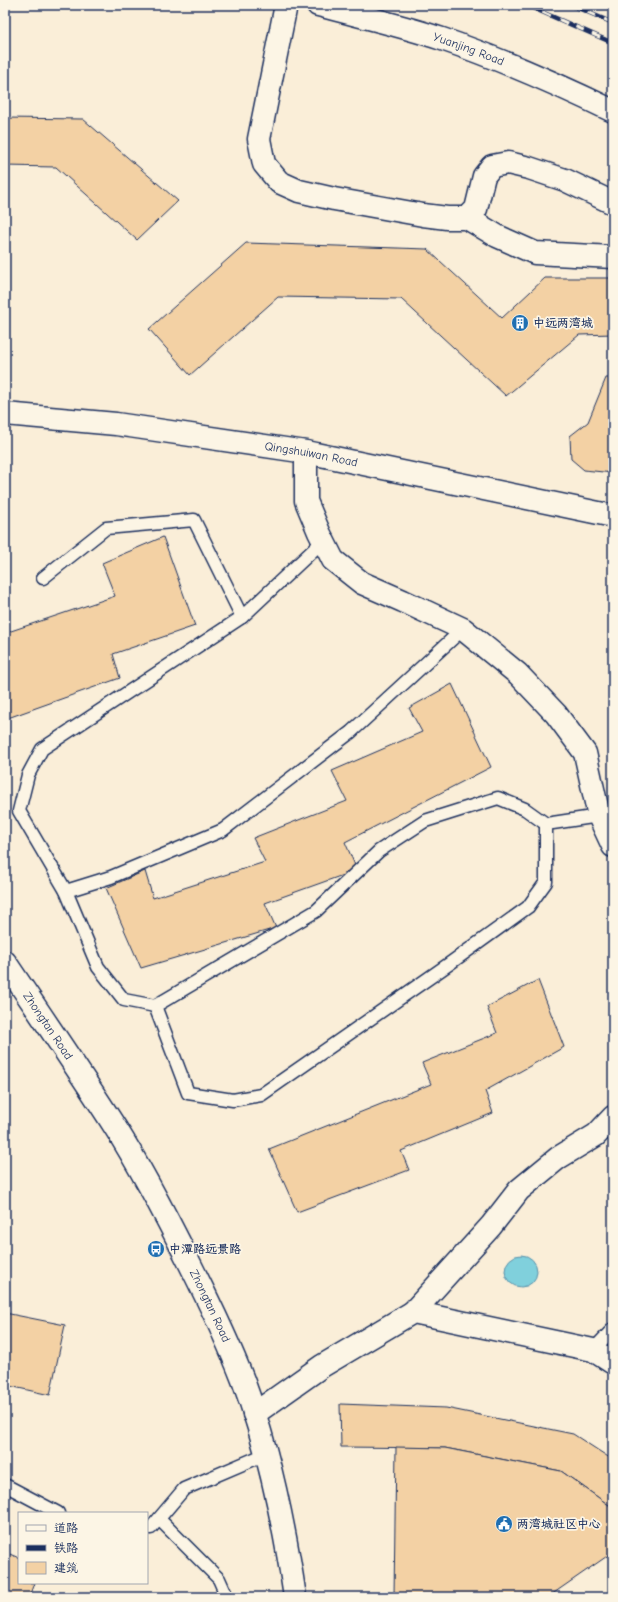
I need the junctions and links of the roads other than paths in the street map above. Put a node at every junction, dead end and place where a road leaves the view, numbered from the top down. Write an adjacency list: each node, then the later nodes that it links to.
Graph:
1 (286, 5): 5 (street)
2 (318, 5): 3 (street, Yuanjing Road)
3 (613, 111)
4 (613, 203): 5 (street)
5 (468, 218): 6 (street)
6 (613, 257)
7 (5, 414): 8 (street, Qingshuiwan Road)
8 (306, 452): 9 (street, Qingshuiwan Road); 10 (street)
9 (613, 516)
10 (323, 541): 12 (lane); 13 (street)
11 (43, 578): 12 (lane)
12 (242, 617): 17 (lane)
13 (463, 630): 14 (street); 17 (lane)
14 (599, 816): 15 (lane); 16 (street)
15 (546, 824): 19 (lane); 19 (lane)
16 (613, 846)
17 (66, 891): 19 (lane)
18 (5, 962): 25 (street, Zhongtan Road)
19 (155, 1006)
20 (613, 1117): 21 (street)
21 (413, 1312): 23 (street); 25 (street)
22 (613, 1329): 23 (lane)
23 (593, 1350): 24 (street)
24 (613, 1363)
25 (254, 1414): 26 (street, Zhongtan Road)
26 (266, 1454): 29 (lane); 32 (street, Zhongtan Road)
27 (5, 1485): 28 (lane)
28 (56, 1512)
29 (159, 1519): 30 (lane); 31 (lane)
30 (148, 1528)
31 (227, 1597)
32 (295, 1597)

